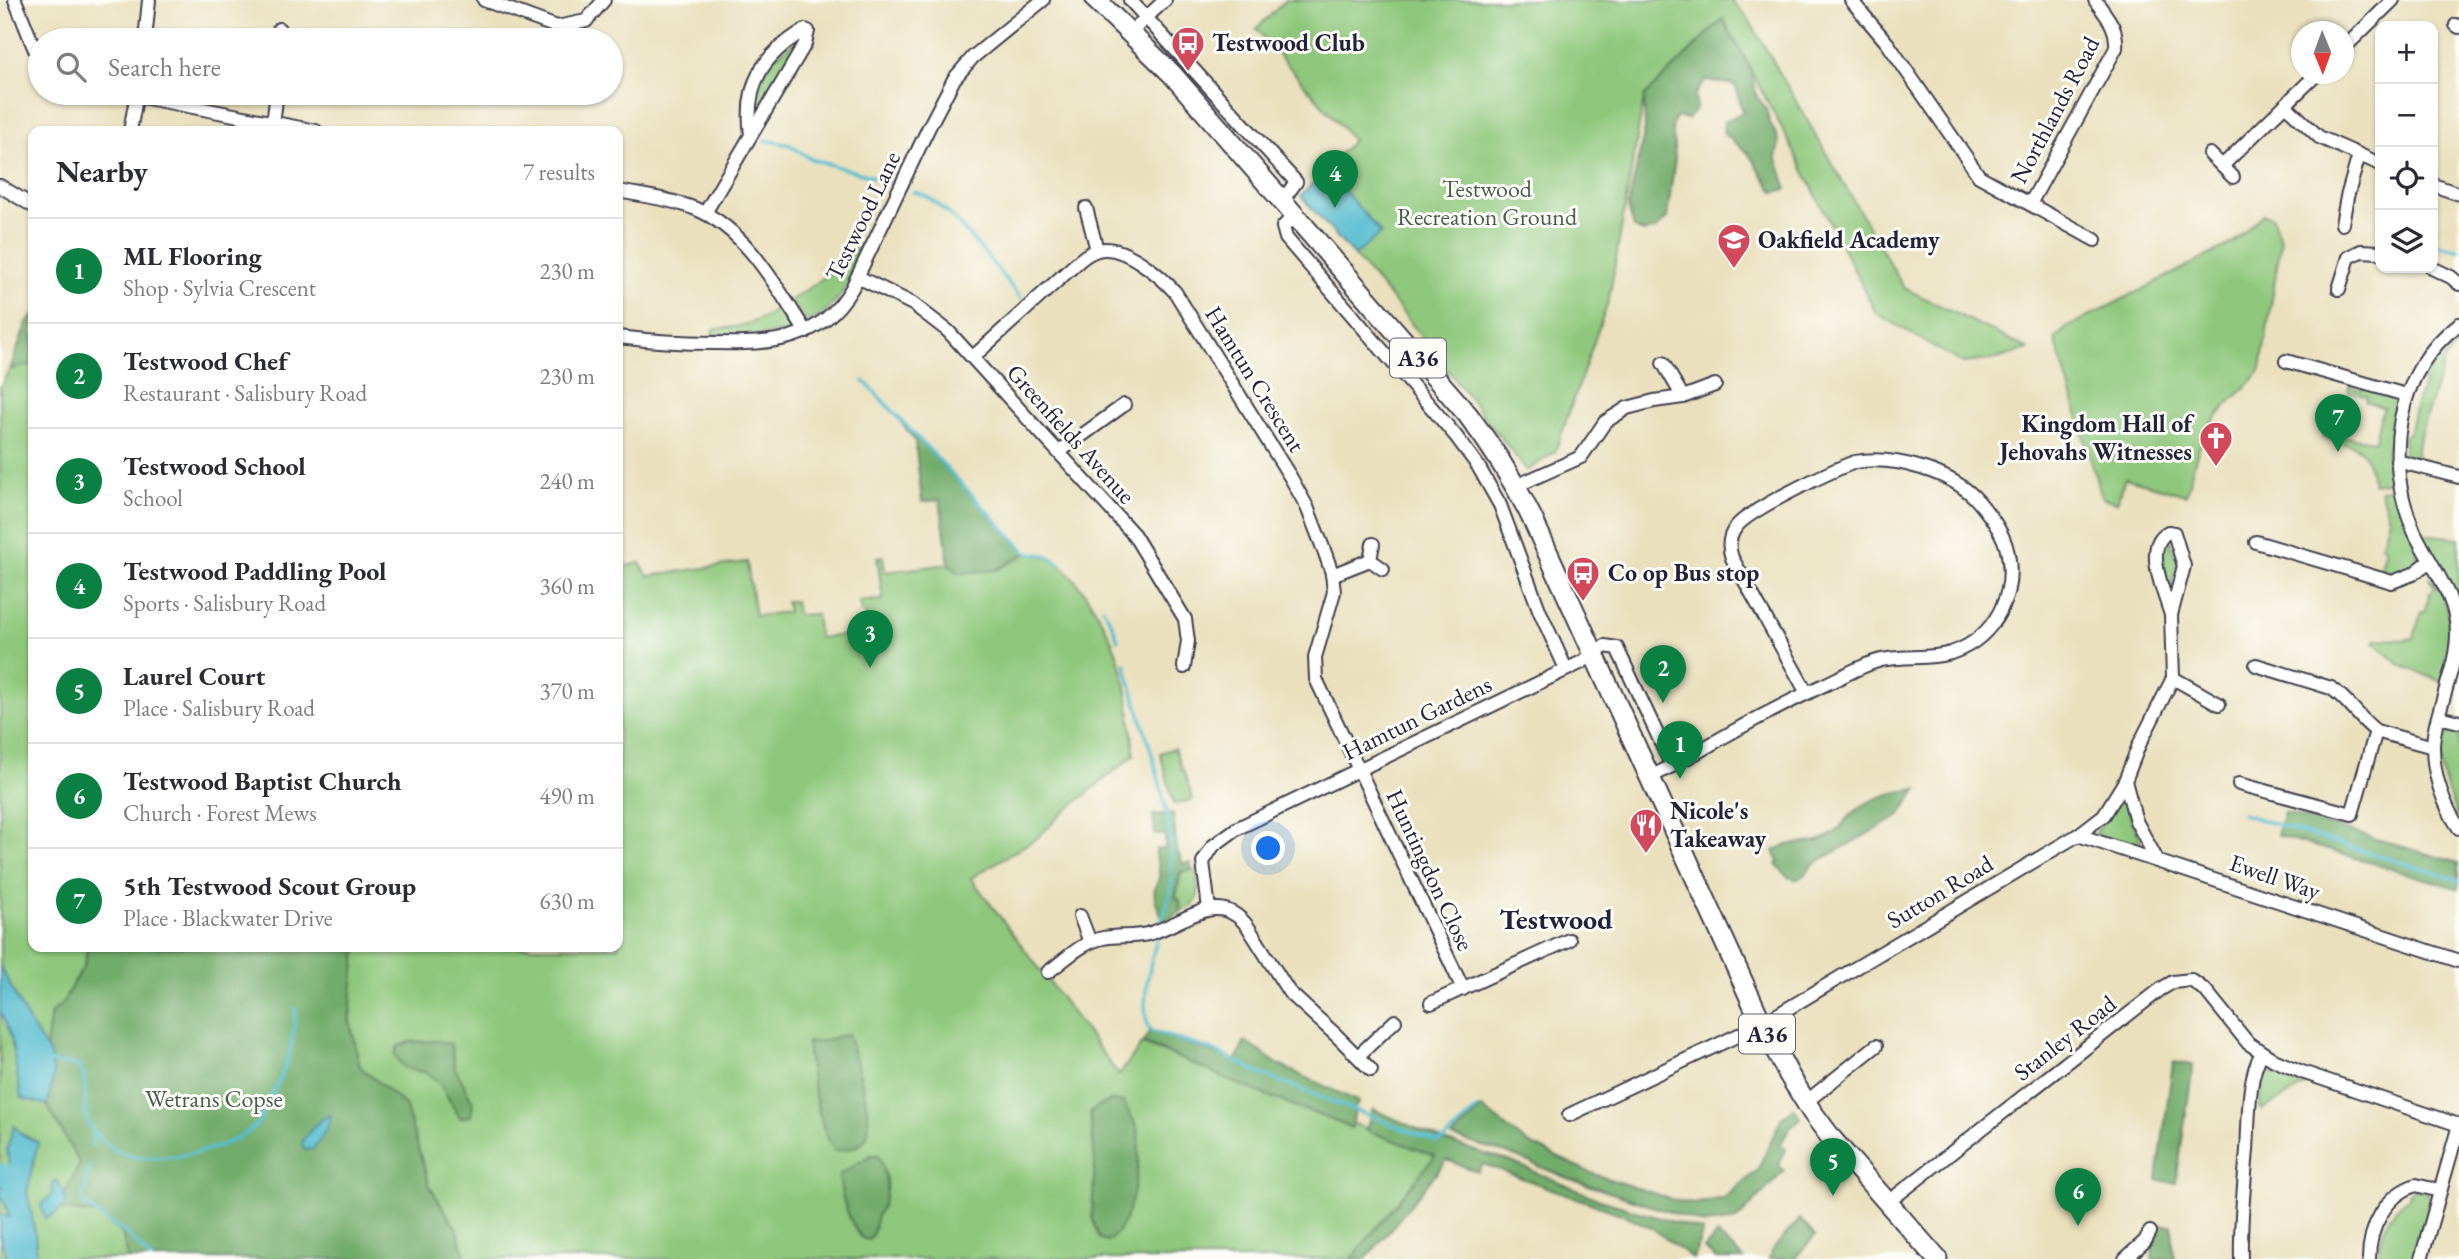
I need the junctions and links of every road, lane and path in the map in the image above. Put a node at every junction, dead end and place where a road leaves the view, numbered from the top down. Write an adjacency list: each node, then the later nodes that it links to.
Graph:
1 (15, 0): 14 (street)
2 (149, 0): 13 (street)
3 (484, 0): 4 (street)
4 (604, 0)
5 (1043, 0): 45 (street, Testwood Lane)
6 (1096, 0): 15 (main road, A36)
7 (1130, 0): 12 (street)
8 (1166, 0): 12 (street)
9 (1851, 0): 36 (street)
10 (2095, 0): 36 (street, Northlands Road)
11 (2393, 0): 16 (street)
12 (1147, 17): 15 (street); 38 (street)
13 (146, 28)
14 (28, 32)
15 (1131, 32): 38 (main road, A36)
16 (2354, 37)
17 (2307, 84): 21 (street)
18 (135, 105): 23 (street)
19 (186, 105): 22 (street)
20 (275, 105): 22 (street)
21 (2285, 105): 27 (street); 29 (street)
22 (273, 123): 24 (street)
23 (131, 126)
24 (289, 126)
25 (751, 135): 25 (street); 39 (street)
26 (2210, 154): 29 (street)
27 (2359, 155): 28 (street); 40 (street)
28 (2375, 162)
29 (2222, 166): 30 (street)
30 (2233, 177)
31 (0, 186): 35 (street)
32 (2438, 188): 34 (street)
33 (623, 192): 39 (street)
34 (2459, 194)
35 (28, 203)
36 (2029, 204): 41 (street)
37 (1086, 208): 42 (street)
38 (1288, 208): 61 (main road, A36); 72 (street)
39 (705, 214): 49 (street)
40 (2342, 224)
41 (2095, 240)
42 (1097, 250): 51 (street); 67 (street, Hamtun Crescent)
43 (2375, 252): 47 (street)
44 (2438, 271): 46 (street)
45 (858, 277): 49 (street, Testwood Lane); 51 (street, Greenfields Avenue)
46 (2459, 284)
47 (2339, 289)
48 (2459, 324): 55 (street)
49 (806, 331): 50 (street, Testwood Lane)
50 (623, 337)
51 (973, 357): 58 (street, Greenfields Avenue)
52 (2286, 361): 55 (street)
53 (1663, 363): 56 (street)
54 (1715, 385): 56 (street)
55 (2406, 395): 59 (street)
56 (1684, 397): 61 (street)
57 (1124, 405): 58 (street)
58 (1059, 452): 71 (street, Greenfields Avenue)
59 (2397, 461): 60 (street); 65 (street)
60 (2459, 477)
61 (1516, 486): 69 (main road, A36)
62 (2256, 542): 65 (street)
63 (1373, 544): 64 (street)
64 (1370, 560): 66 (street); 67 (street)
65 (2430, 561): 76 (street)
66 (1383, 569)
67 (1332, 575): 81 (street, Hamtun Crescent)
68 (2171, 615): 68 (street); 73 (street)
69 (1594, 654): 72 (street, Hamtun Gardens); 80 (street); 82 (main road, A36)
70 (2256, 664): 78 (street)
71 (1184, 667)
72 (1566, 669): 81 (street, Hamtun Gardens)
73 (2172, 678): 75 (street); 83 (street, Sutton Road)
74 (1807, 693): 74 (street); 80 (street)
75 (2219, 704)
76 (2439, 717): 77 (street); 79 (street)
77 (2459, 722)
78 (2376, 731): 79 (street); 84 (street)
79 (2433, 747): 85 (street)
80 (1672, 766): 82 (street)
81 (1359, 769): 88 (street, Hamtun Gardens); 94 (street, Huntingdon Close)
82 (1650, 777): 97 (main road, A36)
83 (2125, 781): 86 (street, Sutton Road); 87 (street)
84 (2239, 784)
85 (2459, 828)
86 (2077, 835): 87 (street, Ewell Way); 97 (street, Sutton Road)
87 (2157, 860): 92 (street, Ewell Way)
88 (1209, 909): 91 (street); 100 (street)
89 (1080, 916): 91 (street)
90 (1569, 940): 94 (street, Huntingdon Close)
91 (1090, 942): 93 (street)
92 (2459, 961)
93 (1048, 972)
94 (1463, 989): 95 (street, Huntingdon Close)
95 (1431, 1003)
96 (1395, 1021): 100 (street)
97 (1762, 1024): 102 (main road, A36); 103 (street, Sutton Road)
98 (1876, 1046): 102 (street)
99 (2262, 1054): 104 (street); 106 (street, Stanley Road); 110 (street)
100 (1359, 1056): 101 (street)
101 (1371, 1070)
102 (1806, 1102): 106 (main road, A36)
103 (1569, 1115)
104 (2459, 1125): 105 (street)
105 (2440, 1191): 111 (street); 112 (street)
106 (1887, 1203): 108 (main road, A36)
107 (2150, 1232): 109 (street)
108 (1929, 1256)
109 (2125, 1259)
110 (2241, 1259)
111 (2369, 1259)
112 (2421, 1259)

